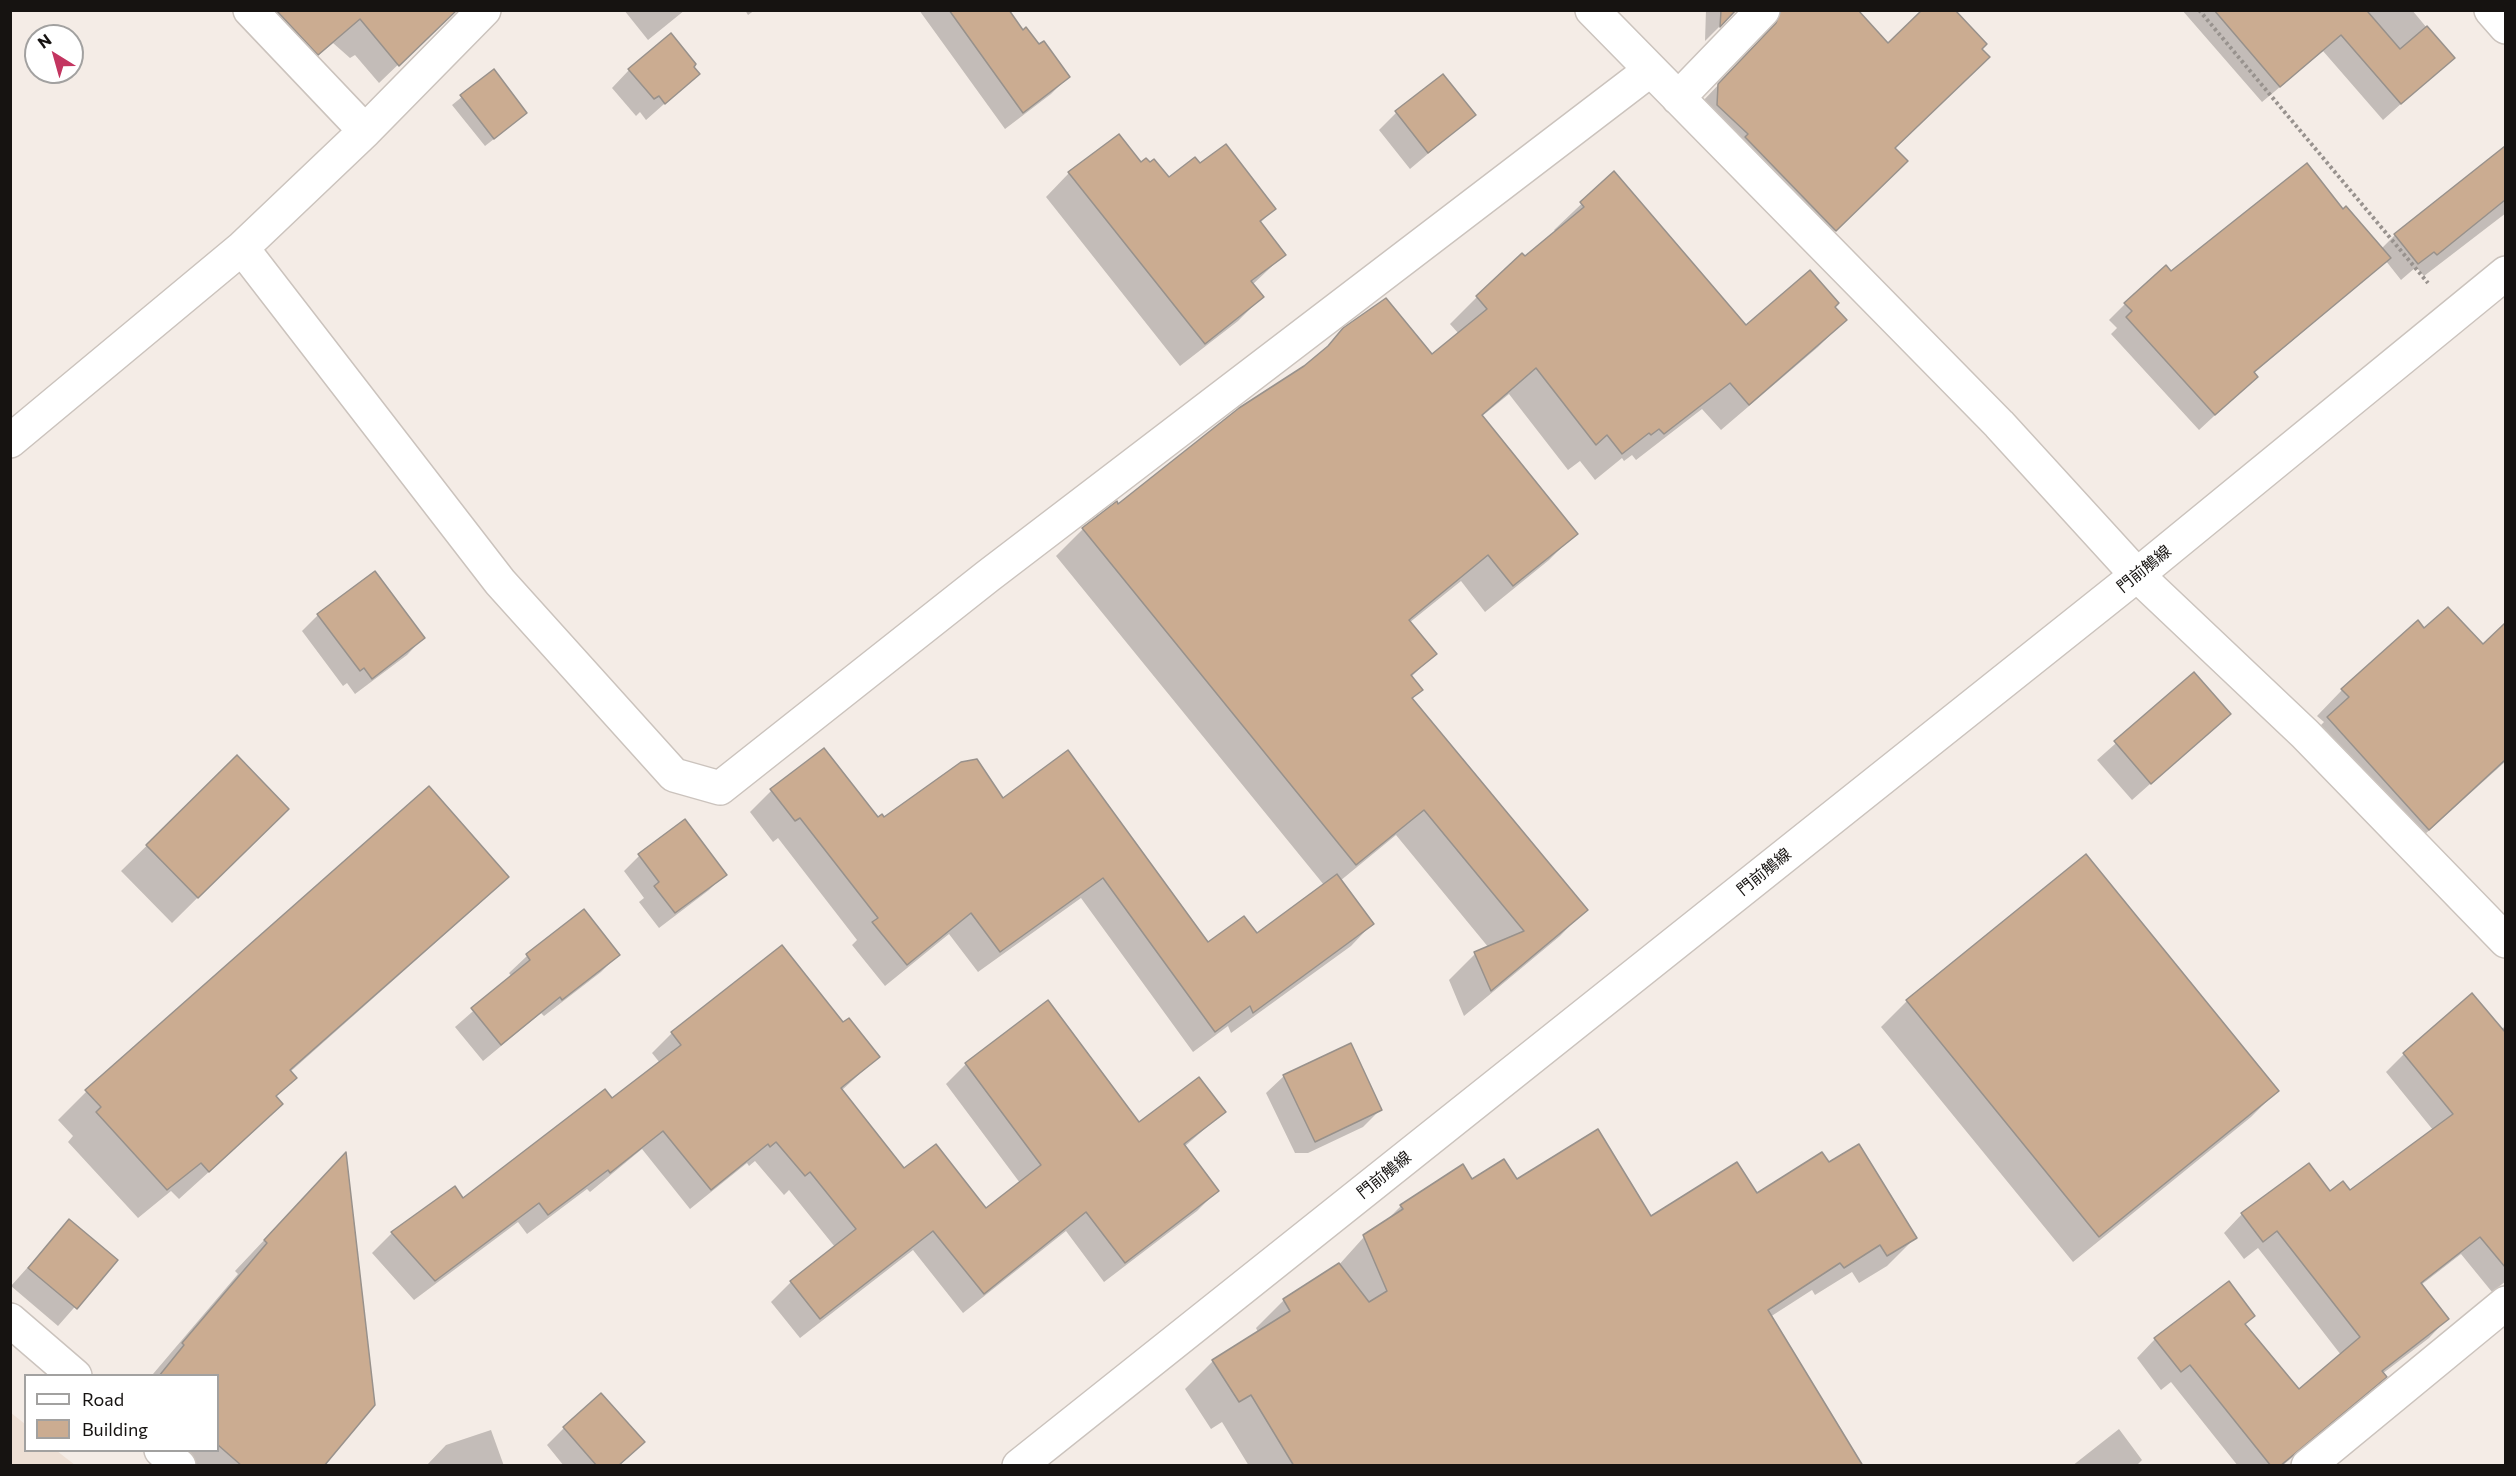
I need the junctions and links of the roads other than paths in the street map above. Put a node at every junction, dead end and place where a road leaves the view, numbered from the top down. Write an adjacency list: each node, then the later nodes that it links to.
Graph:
1 (250, 10): 9 (street)
2 (484, 10): 9 (street)
3 (1592, 10): 7 (street)
4 (1763, 10): 8 (street)
5 (2491, 10): 6 (street)
6 (2505, 27)
7 (1649, 71): 8 (street); 10 (street)
8 (1678, 98): 13 (street)
9 (365, 132): 10 (street)
10 (242, 248): 12 (street)
11 (2505, 273): 13 (street, 門前鵤線)
12 (10, 441)
13 (2138, 575): 14 (street); 21 (street, 門前鵤線)
14 (2505, 941)
15 (2505, 1303): 19 (street)
16 (10, 1320): 17 (street)
17 (73, 1374)
18 (163, 1452): 20 (street)
19 (2341, 1455): 22 (street)
20 (179, 1466)
21 (1019, 1466)
22 (2307, 1466)

